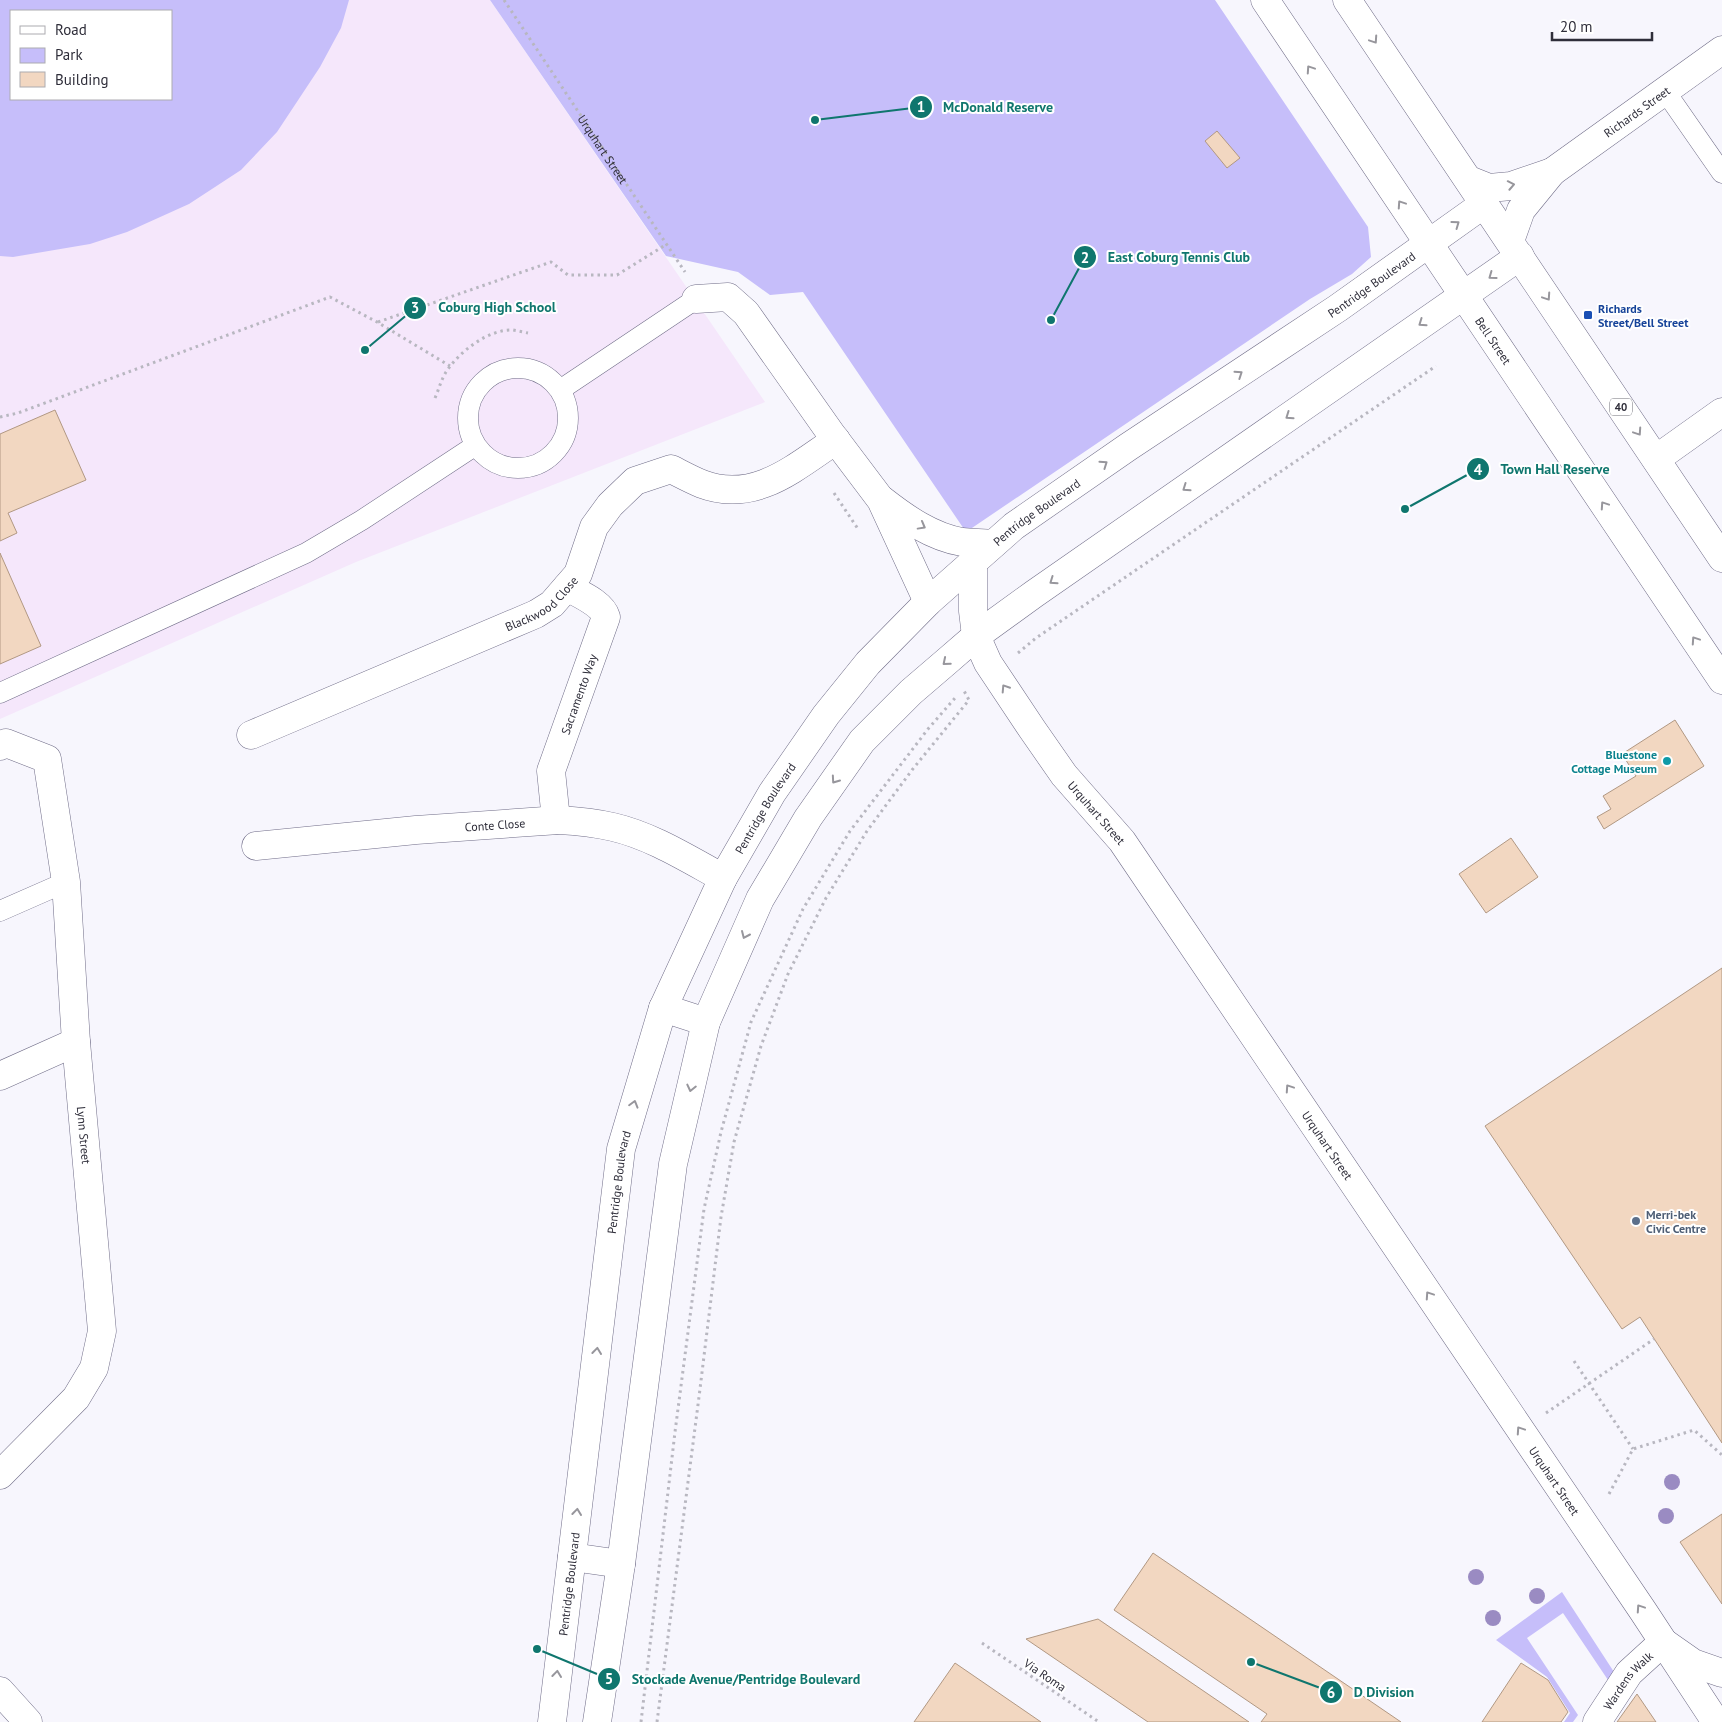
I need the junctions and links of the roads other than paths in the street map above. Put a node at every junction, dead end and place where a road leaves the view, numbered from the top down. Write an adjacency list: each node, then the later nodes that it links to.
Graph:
1 (1264, 0): 9 (main road, Bell Street, one-way to 1)
2 (1347, 0): 7 (main road, 40, one-way to 7)
3 (1722, 50): 4 (main road, Richards Street)
4 (1665, 91): 5 (main road, Richards Street); 6 (lane)
5 (1552, 172): 7 (main road, Richards Street, one-way to 5); 10 (main road, Richards Street)
6 (1722, 173)
7 (1469, 180): 8 (main road, 40)
8 (1484, 204): 9 (main road, Pentridge Boulevard, one-way to 8); 10 (main road, 40)
9 (1428, 244): 11 (main road, Bell Street); 19 (main road, Pentridge Boulevard, one-way to 9)
10 (1515, 248): 11 (main road, one-way to 11); 17 (main road, 40, one-way to 17)
11 (1463, 297): 23 (main road, one-way to 23); 24 (main road, Bell Street, one-way to 11)
12 (700, 299): 13 (lane); 15 (main road)
13 (560, 390): 16 (lane); 16 (lane)
14 (1722, 412): 17 (main road)
15 (836, 440): 18 (main road); 21 (main road, Blackwood Close)
16 (476, 445): 25 (lane)
17 (1656, 459): 20 (main road, 40)
18 (881, 500): 19 (main road, one-way to 19); 22 (main road)
19 (983, 553): 22 (main road, Pentridge Boulevard); 23 (main road, Urquhart Street)
20 (1722, 558)
21 (567, 587): 26 (main road, Blackwood Close); 28 (main road, Sacramento Way)
22 (928, 602): 30 (main road, Pentridge Boulevard)
23 (976, 636): 32 (main road, one-way to 32); 41 (main road, Urquhart Street, one-way to 23)
24 (1722, 680)
25 (0, 693)
26 (251, 735)
27 (0, 746): 31 (main road, Lynn Street)
28 (556, 820): 29 (main road, Conte Close); 30 (main road, Conte Close)
29 (256, 846)
30 (723, 878): 32 (main road, Conte Close); 34 (main road, Pentridge Boulevard)
31 (66, 882): 33 (lane); 36 (main road, Lynn Street)
32 (760, 899): 35 (main road, one-way to 35)
33 (0, 911)
34 (663, 1008): 35 (main road); 39 (main road, Pentridge Boulevard, one-way to 34)
35 (706, 1022): 40 (main road, one-way to 40)
36 (76, 1042): 37 (main road); 38 (main road, Lynn Street)
37 (0, 1076)
38 (0, 1475)
39 (572, 1557): 40 (main road); 45 (main road, Pentridge Boulevard, one-way to 39)
40 (621, 1564): 46 (main road)
41 (1663, 1642): 42 (main road); 47 (main road, Wardens Walk); 48 (main road, Urquhart Street)
42 (1722, 1672)
43 (0, 1691): 44 (main road)
44 (28, 1722)
45 (552, 1722)
46 (597, 1722)
47 (1597, 1722)
48 (1716, 1722)

